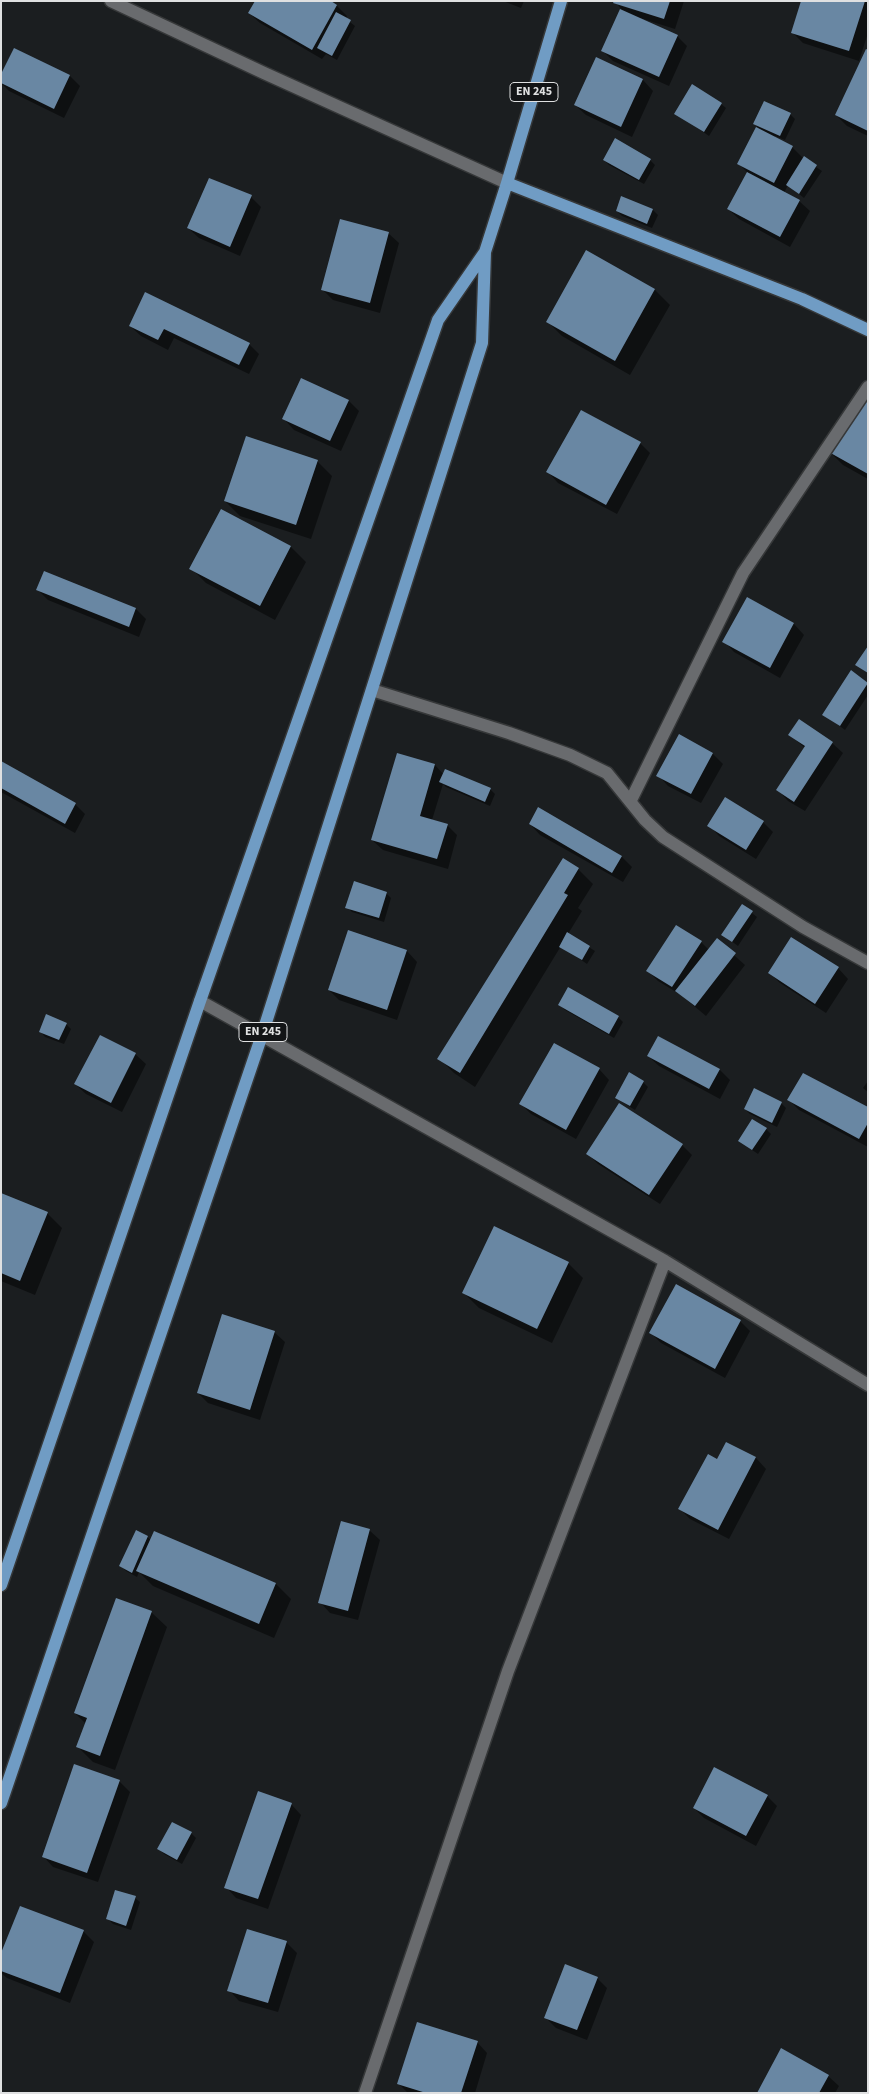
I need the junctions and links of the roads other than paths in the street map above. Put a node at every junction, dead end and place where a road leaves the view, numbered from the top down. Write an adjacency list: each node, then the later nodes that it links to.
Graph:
1 (111, 1): 3 (street)
2 (561, 1): 3 (main road, EN 245)
3 (507, 183): 4 (main road); 5 (main road)
4 (485, 252): 7 (main road, EN 245); 10 (main road)
5 (868, 330)
6 (868, 387): 8 (street)
7 (372, 690): 8 (street); 11 (main road, EN 245)
8 (630, 800): 9 (street)
9 (868, 964)
10 (200, 1001): 11 (street); 14 (main road)
11 (262, 1035): 12 (street); 15 (main road, EN 245)
12 (665, 1262): 13 (street); 16 (street)
13 (868, 1385)
14 (1, 1585)
15 (1, 1803)
16 (365, 2093)

